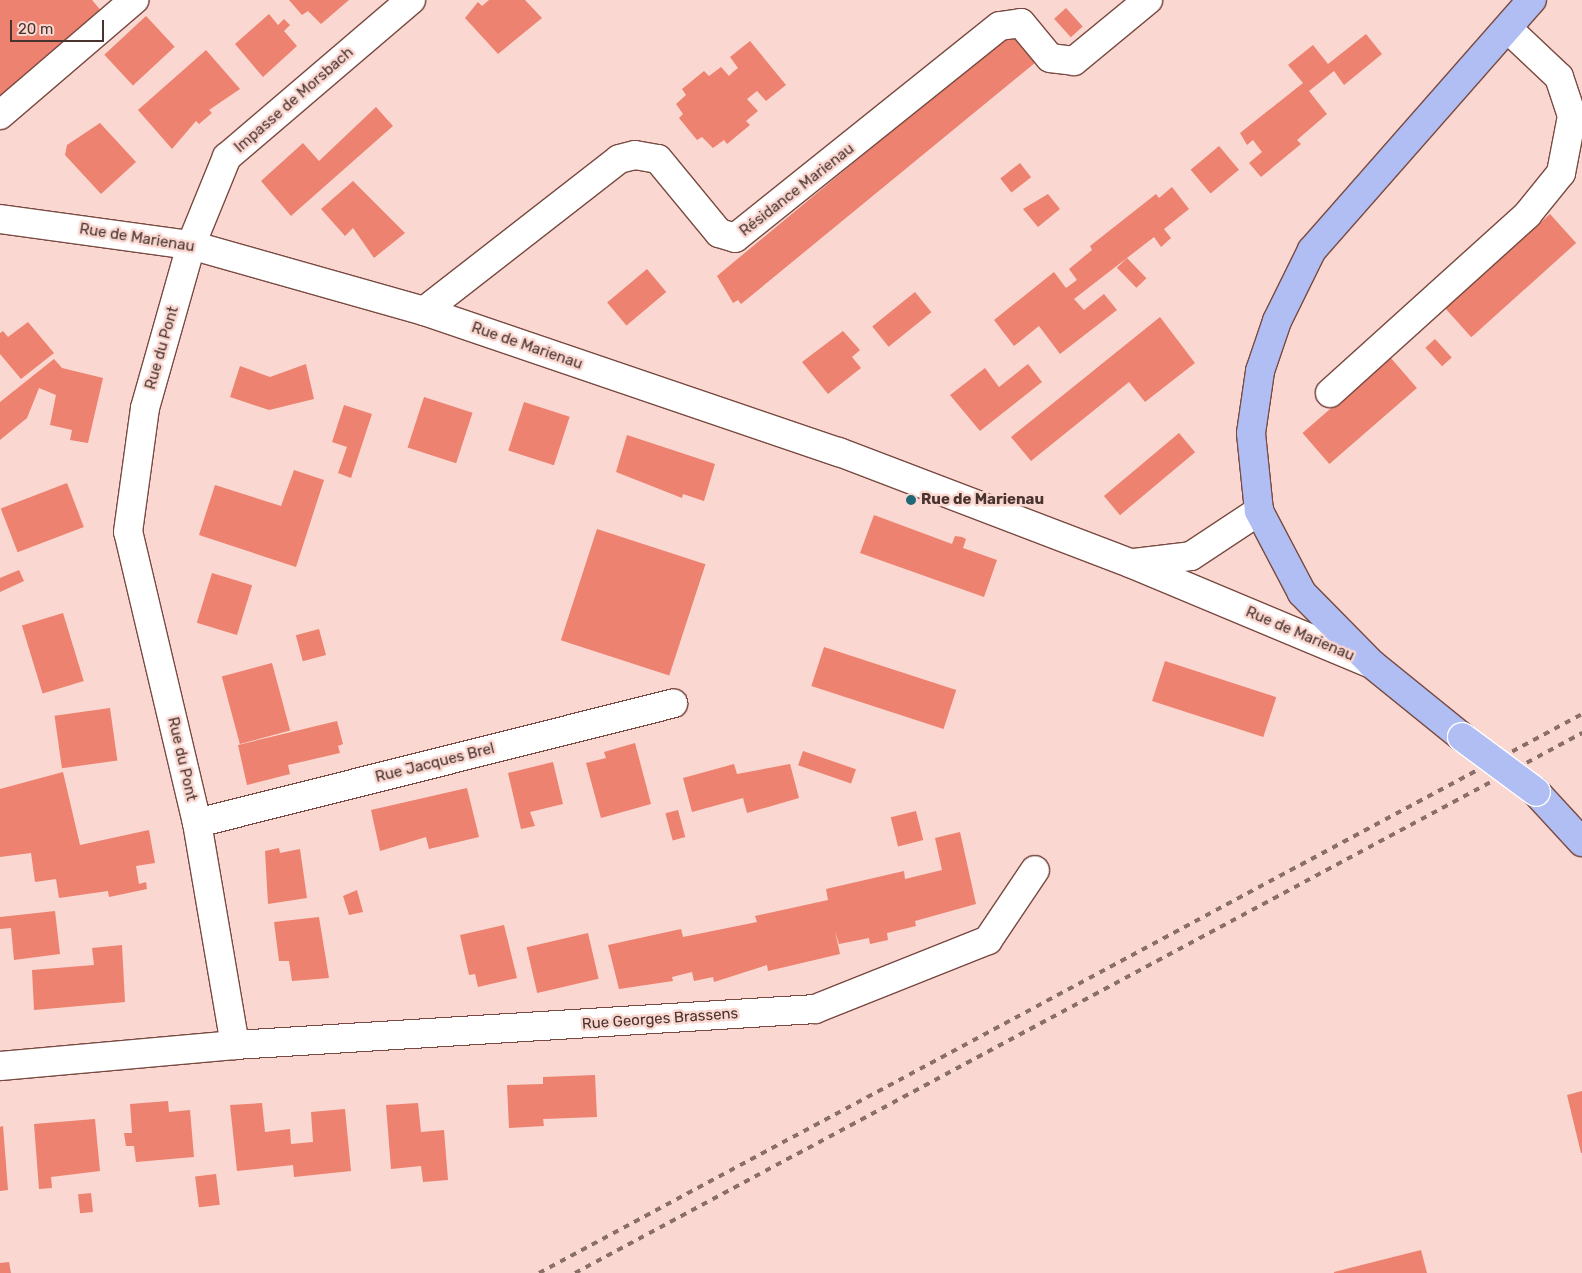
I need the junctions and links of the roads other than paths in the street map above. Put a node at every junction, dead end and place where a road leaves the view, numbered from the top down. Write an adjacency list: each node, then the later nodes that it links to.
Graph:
1 (134, 0): 6 (street)
2 (411, 0): 8 (street, Impasse de Morsbach)
3 (1148, 0): 9 (street, Résidance Marienau)
4 (1532, 0): 5 (main road)
5 (1507, 28): 10 (street); 11 (main road)
6 (0, 115)
7 (0, 219): 8 (street, Rue de Marienau)
8 (191, 245): 9 (street, Rue de Marienau); 17 (street, Rue du Pont)
9 (424, 311): 12 (street, Rue de Marienau)
10 (1330, 393)
11 (1259, 511): 12 (street); 13 (main road)
12 (1130, 563): 13 (street, Rue de Marienau)
13 (1372, 664): 15 (main road, bridge)
14 (673, 703): 17 (street, Rue Jacques Brel)
15 (1536, 792): 16 (main road); 18 (main road)
16 (1582, 810)
17 (197, 823): 20 (street, Rue du Pont)
18 (1582, 842)
19 (1035, 870): 20 (street, Rue Georges Brassens)
20 (235, 1045): 21 (street)
21 (0, 1066)

